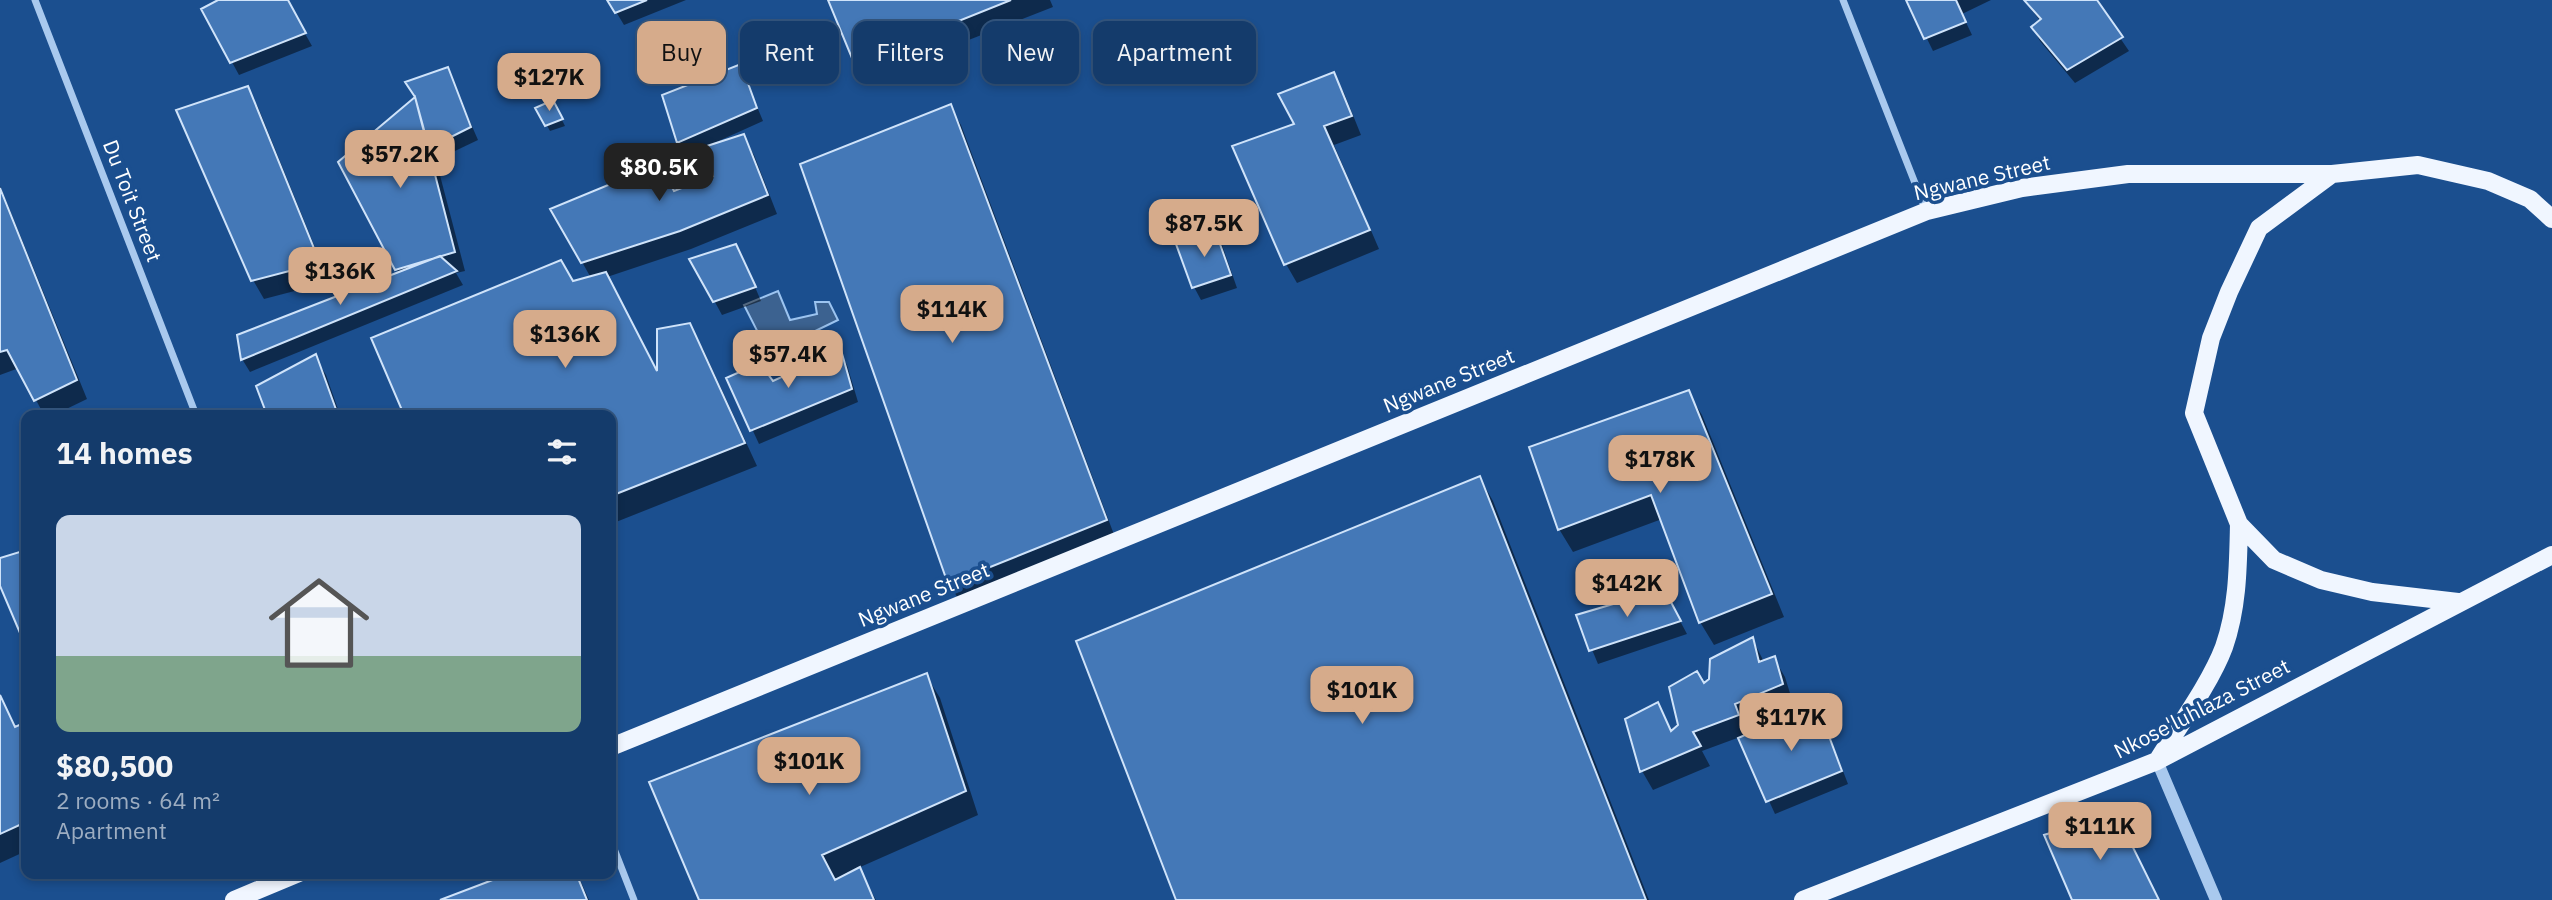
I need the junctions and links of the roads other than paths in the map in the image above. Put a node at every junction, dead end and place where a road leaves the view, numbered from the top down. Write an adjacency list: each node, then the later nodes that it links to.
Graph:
1 (35, 0): 6 (street, Du Toit Street)
2 (1843, 0): 4 (street)
3 (2332, 174): 4 (main road, Ngwane Street); 5 (main road, Ngwane Street); 7 (main road)
4 (1927, 211): 10 (main road, Ngwane Street)
5 (2552, 219)
6 (195, 410)
7 (2239, 524): 9 (main road); 11 (main road)
8 (2552, 555): 9 (main road, Nkose'luhlaza Street)
9 (2458, 602): 11 (main road, Nkose'luhlaza Street)
10 (616, 745)
11 (2157, 761): 16 (main road, Nkose'luhlaza Street); 17 (street)
12 (616, 854): 15 (street)
13 (285, 879): 14 (main road)
14 (234, 900)
15 (634, 900)
16 (1803, 900)
17 (2216, 900)

